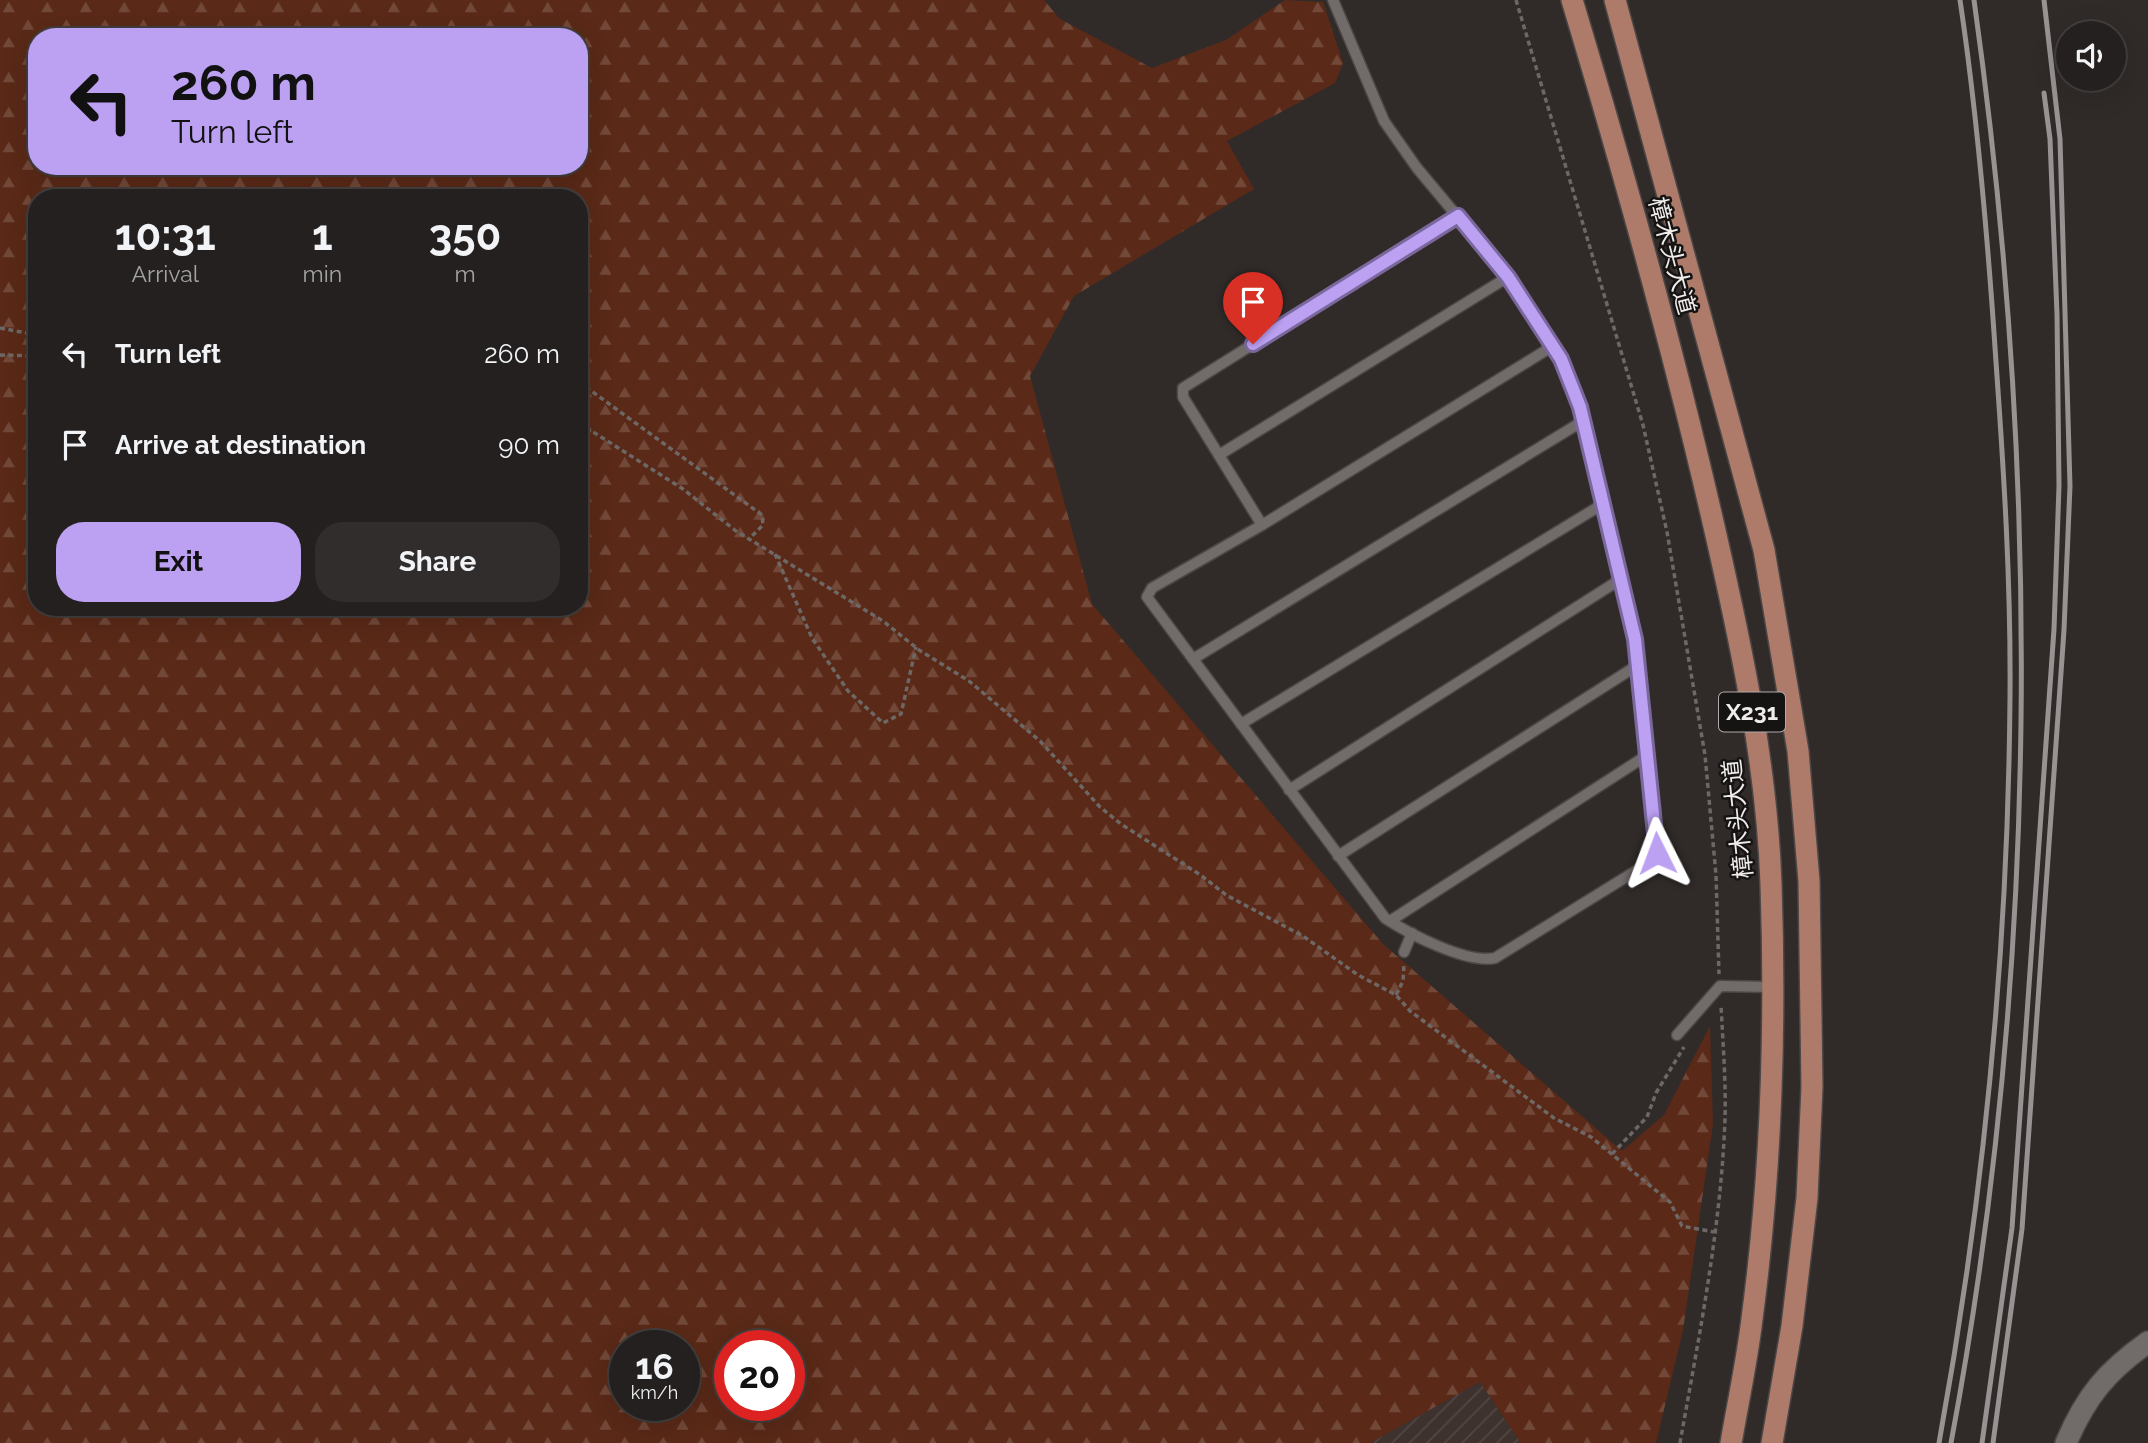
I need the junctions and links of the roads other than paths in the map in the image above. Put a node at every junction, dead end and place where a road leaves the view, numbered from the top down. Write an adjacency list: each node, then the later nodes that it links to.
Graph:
1 (1334, 0): 4 (lane)
2 (1572, 0): 21 (main road, 樟木头大道 / X231)
3 (1615, 0): 25 (main road, 樟木头大道 / X231)
4 (1458, 216): 5 (lane); 8 (lane)
5 (1508, 277): 6 (lane); 8 (lane)
6 (1553, 346): 7 (lane); 10 (lane)
7 (1583, 421): 9 (lane); 12 (lane)
8 (1219, 455): 10 (lane)
9 (1603, 504): 11 (lane); 14 (lane)
10 (1262, 525): 12 (lane)
11 (1620, 579): 13 (lane); 16 (lane)
12 (1192, 659): 14 (lane)
13 (1638, 665): 15 (lane); 17 (lane)
14 (1241, 724): 16 (lane)
15 (1648, 754): 18 (lane); 19 (lane)
16 (1289, 790): 17 (lane)
17 (1338, 856): 18 (lane)
18 (1390, 920): 19 (lane)
19 (1412, 933): 20 (lane)
20 (1404, 952)
21 (1771, 987): 22 (lane); 24 (main road, 樟木头大道 / X231)
22 (1677, 1035)
23 (2148, 1342): 26 (street)
24 (1731, 1443)
25 (1772, 1443)
26 (2066, 1443)

